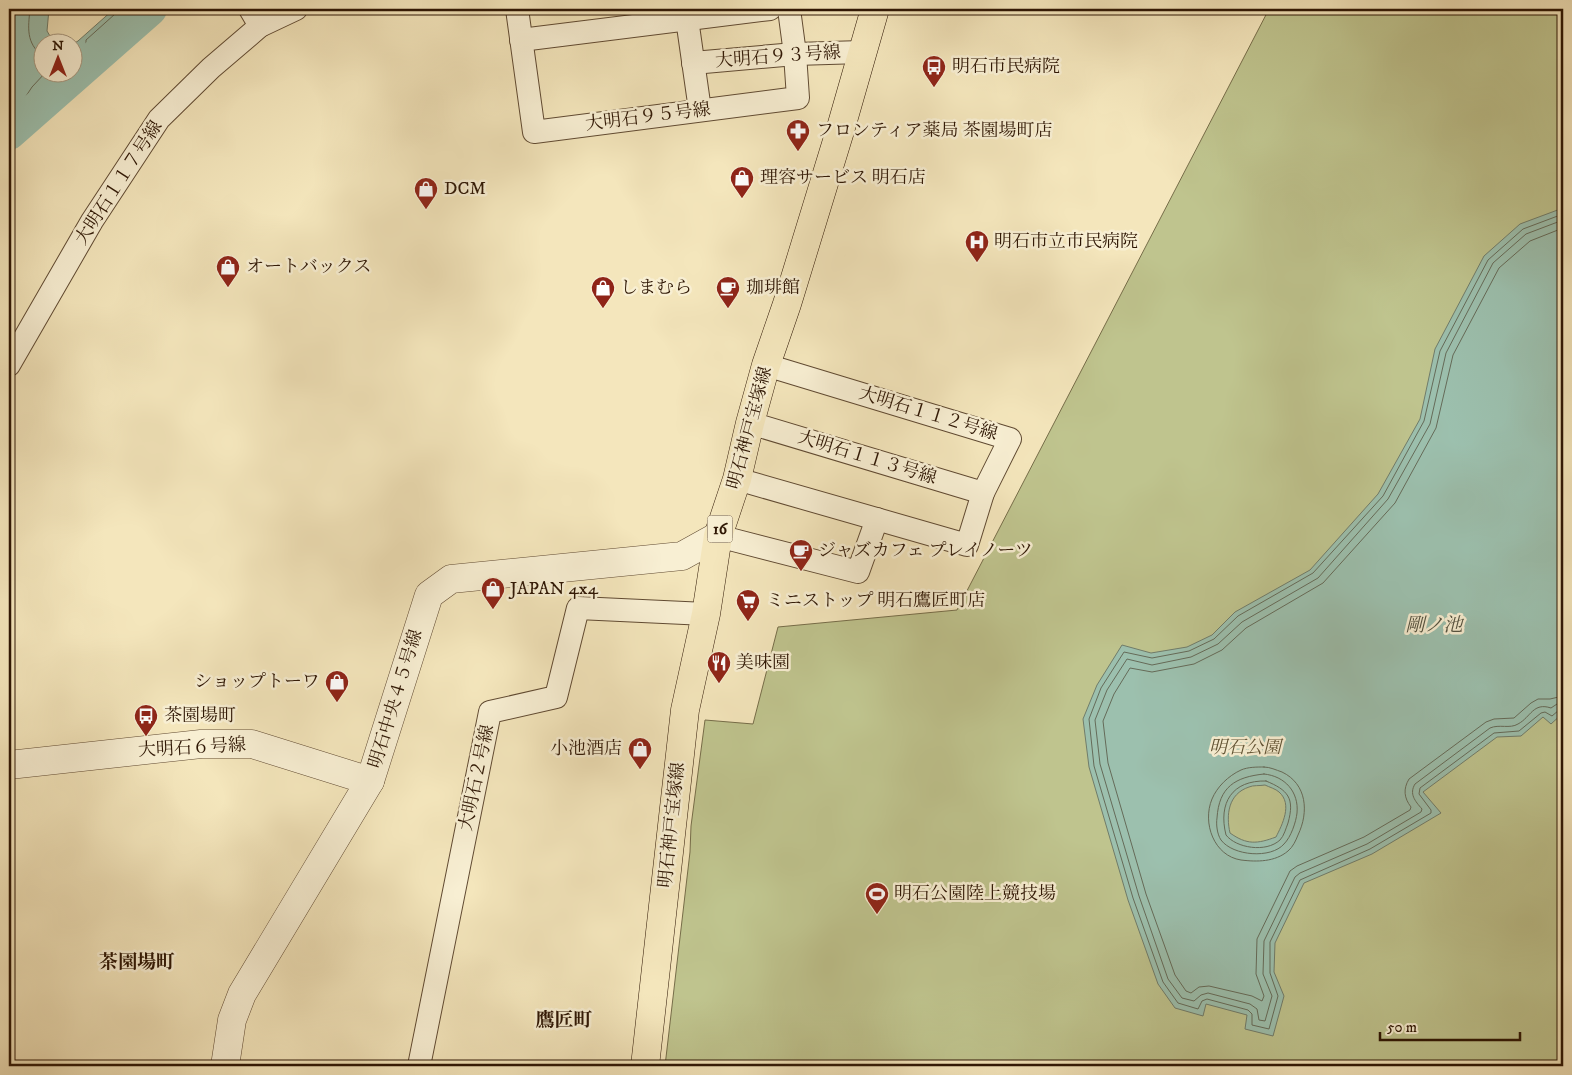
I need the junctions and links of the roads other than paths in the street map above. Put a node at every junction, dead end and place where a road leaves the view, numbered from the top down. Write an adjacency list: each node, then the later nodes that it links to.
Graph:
1 (296, 9): 6 (street, 大明石１１７号線)
2 (517, 9): 9 (street, 大明石９５号線)
3 (770, 9): 8 (street)
4 (788, 9): 11 (street, 大明石９５号線)
5 (875, 9): 10 (main road, 明石神戸宝塚線 / 16)
6 (255, 18): 14 (street, 大明石１１７号線)
7 (611, 19): 8 (street); 9 (street)
8 (687, 19): 12 (street)
9 (522, 40): 13 (street, 大明石９５号線)
10 (862, 52): 11 (street, 大明石９３号線); 15 (main road, 明石神戸宝塚線 / 16)
11 (795, 54): 12 (street, 大明石９３号線); 13 (street, 大明石９５号線)
12 (693, 64): 13 (street)
13 (700, 110)
14 (9, 365)
15 (766, 365): 16 (main road, 明石神戸宝塚線 / 16); 18 (street, 大明石１１２号線)
16 (750, 423): 17 (main road, 明石神戸宝塚線 / 16); 18 (street, 大明石１１３号線)
17 (737, 479): 19 (street, 大明石１１２号線); 20 (main road, 明石神戸宝塚線 / 16)
18 (983, 493): 19 (street, 大明石１１２号線)
19 (877, 519): 20 (street)
20 (718, 536): 21 (main road, 明石神戸宝塚線 / 16); 23 (street, 明石中央４５号線)
21 (706, 614): 25 (street, 大明石２号線); 26 (main road, 明石神戸宝塚線 / 16)
22 (9, 765): 23 (street, 大明石６号線)
23 (370, 781): 24 (street, 明石中央４５号線)
24 (225, 1066)
25 (419, 1066)
26 (645, 1066)

